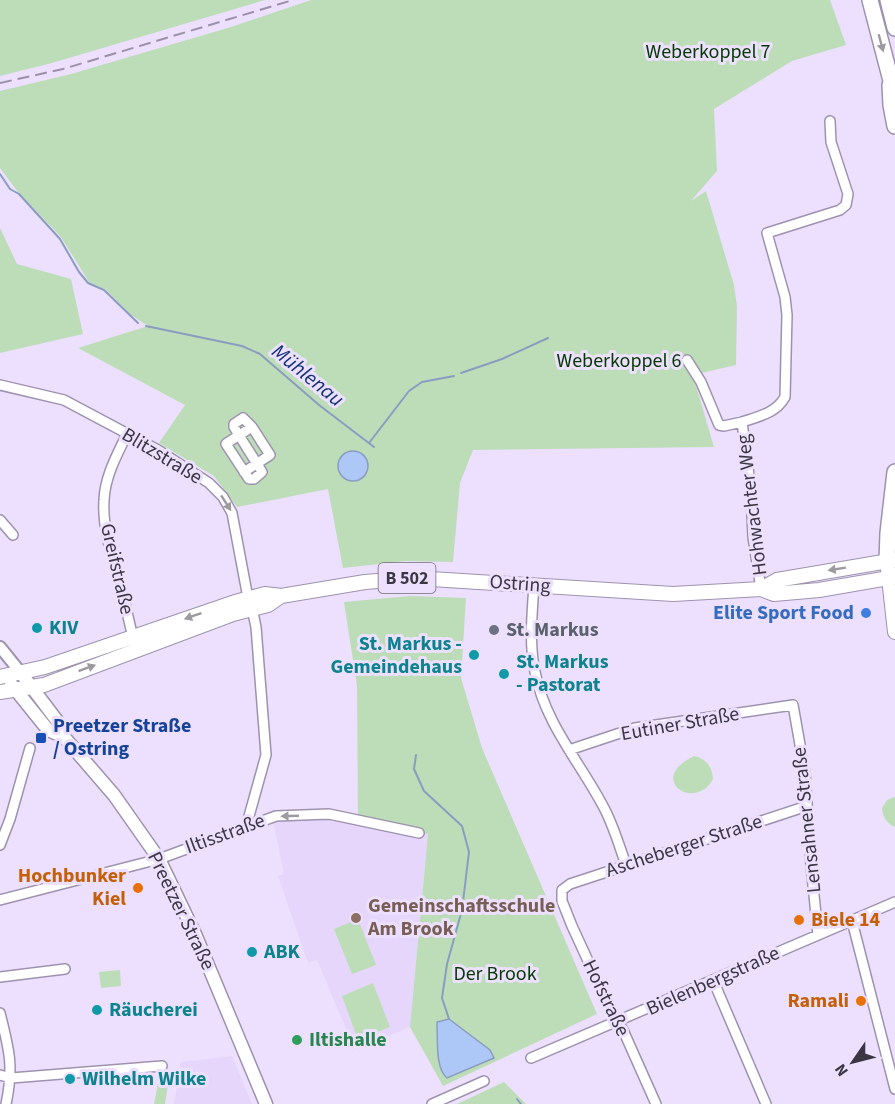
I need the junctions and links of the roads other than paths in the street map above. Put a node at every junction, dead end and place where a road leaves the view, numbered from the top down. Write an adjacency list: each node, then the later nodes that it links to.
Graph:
1 (870, 0): 4 (highway, one-way to 4)
2 (888, 0): 3 (highway)
3 (895, 28)
4 (890, 76): 5 (highway); 7 (highway)
5 (895, 96)
6 (830, 121): 10 (street, Hohwachter Weg)
7 (895, 126)
8 (687, 360): 10 (street, Hohwachter Weg)
9 (0, 385): 11 (street, Blitzstraße)
10 (742, 422): 24 (street, Hohwachter Weg)
11 (127, 434): 25 (street, Blitzstraße, one-way to 25); 27 (street, Greifstraße)
12 (239, 435): 13 (street); 14 (street); 15 (street)
13 (259, 438): 14 (street); 16 (street)
14 (246, 447): 15 (street); 16 (street)
15 (233, 455): 17 (street)
16 (256, 462): 17 (street); 17 (street)
17 (243, 470)
18 (895, 472): 21 (highway)
19 (1, 524): 20 (street)
20 (13, 535)
21 (891, 561): 22 (main road); 24 (main road, Ostring / B 502, one-way to 24)
22 (892, 577): 24 (main road, Ostring / B 502); 26 (main road)
23 (534, 585): 24 (main road, Ostring / B 502); 25 (main road, Ostring / B 502); 37 (street)
24 (761, 588)
25 (250, 603): 27 (main road, Ostring / B 502, one-way to 27); 31 (main road, Ostring / B 502, one-way to 25); 39 (street, Blitzstraße)
26 (895, 632)
27 (133, 637): 29 (main road, Ostring / B 502)
28 (0, 647): 29 (street, Preetzer Straße)
29 (21, 673): 30 (main road, Ostring / B 502); 31 (main road, Preetzer Straße)
30 (2, 674): 32 (main road, Preetzer Straße)
31 (32, 688): 32 (main road, Ostring / B 502); 35 (main road, Preetzer Straße)
32 (16, 691): 33 (main road, Ostring / B 502); 35 (main road, Preetzer Straße)
33 (0, 692)
34 (793, 705): 37 (street, Eutiner Straße); 38 (street, Lensahner Straße)
35 (64, 737): 42 (main road, Preetzer Straße)
36 (30, 748): 41 (street)
37 (569, 750): 43 (street)
38 (807, 806): 43 (street, Ascheberger Straße); 48 (street, Lensahner Straße)
39 (249, 826): 40 (street, Iltisstraße, one-way to 39); 42 (street, Iltisstraße)
40 (419, 833)
41 (0, 845)
42 (159, 859): 45 (street, Iltisstraße); 61 (main road, Preetzer Straße)
43 (626, 865): 44 (street, Ascheberger Straße)
44 (562, 890): 53 (street, Hofstraße)
45 (0, 900)
46 (895, 902): 47 (street, Bielenbergstraße)
47 (852, 921): 48 (street, Bielenbergstraße); 59 (street)
48 (818, 935): 51 (street, Bielenbergstraße)
49 (64, 969): 50 (street)
50 (0, 977)
51 (713, 980): 53 (street, Bielenbergstraße); 64 (street)
52 (0, 1012): 57 (street)
53 (618, 1023): 54 (street, Bielenbergstraße); 63 (street, Hofstraße)
54 (531, 1058)
55 (162, 1066): 57 (street)
56 (0, 1075): 57 (street)
57 (12, 1078): 60 (street)
58 (484, 1081): 62 (street)
59 (895, 1089)
60 (6, 1104)
61 (266, 1104)
62 (432, 1104)
63 (656, 1104)
64 (766, 1104)

